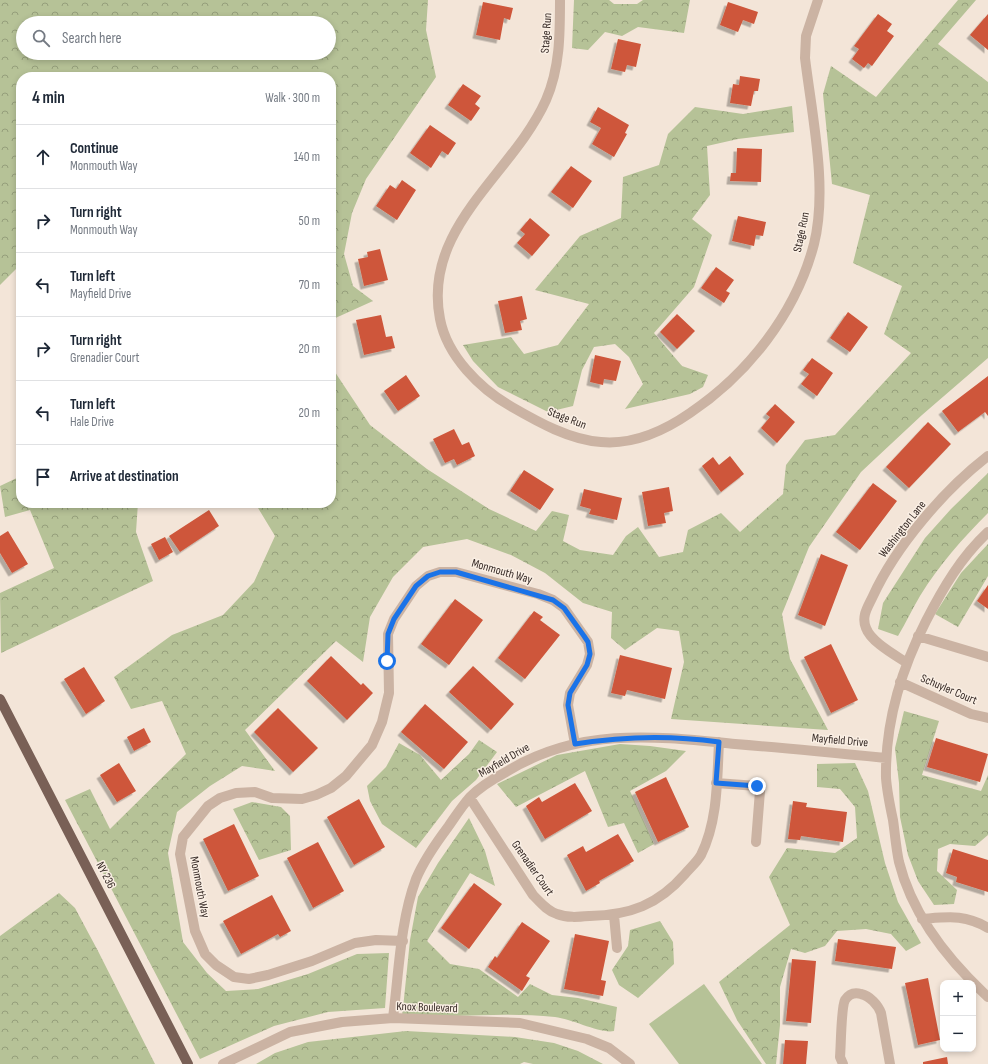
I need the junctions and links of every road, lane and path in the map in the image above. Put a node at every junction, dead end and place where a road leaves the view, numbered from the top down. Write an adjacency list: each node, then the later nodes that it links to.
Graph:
1 (560, 0): 2 (street, Stage Run)
2 (818, 0)
3 (988, 456): 7 (street, Washington Lane)
4 (988, 532): 5 (street)
5 (918, 636): 6 (street); 7 (street)
6 (988, 658)
7 (906, 664): 8 (street)
8 (900, 682): 10 (street, Schuyler Court); 13 (street)
9 (0, 699): 24 (main road, NY 236 / NY 236)
10 (988, 718)
11 (719, 742): 12 (street, Mayfield Drive); 13 (street, Mayfield Drive); 14 (street, Grenadier Court)
12 (575, 744): 15 (street, Mayfield Drive); 20 (street, Monmouth Way)
13 (886, 758): 18 (street)
14 (716, 783): 16 (street); 17 (street, Grenadier Court)
15 (470, 798): 17 (street, Grenadier Court); 20 (street, Mayfield Drive)
16 (756, 842)
17 (614, 915): 21 (street)
18 (922, 919): 19 (street); 22 (street)
19 (988, 928)
20 (403, 941): 23 (street, Mayfield Drive)
21 (618, 948)
22 (988, 997)
23 (393, 1018): 25 (street, Knox Boulevard); 26 (street, Knox Boulevard)
24 (188, 1064)
25 (223, 1064)
26 (630, 1064)
27 (843, 1064): 28 (street)
28 (890, 1064)

